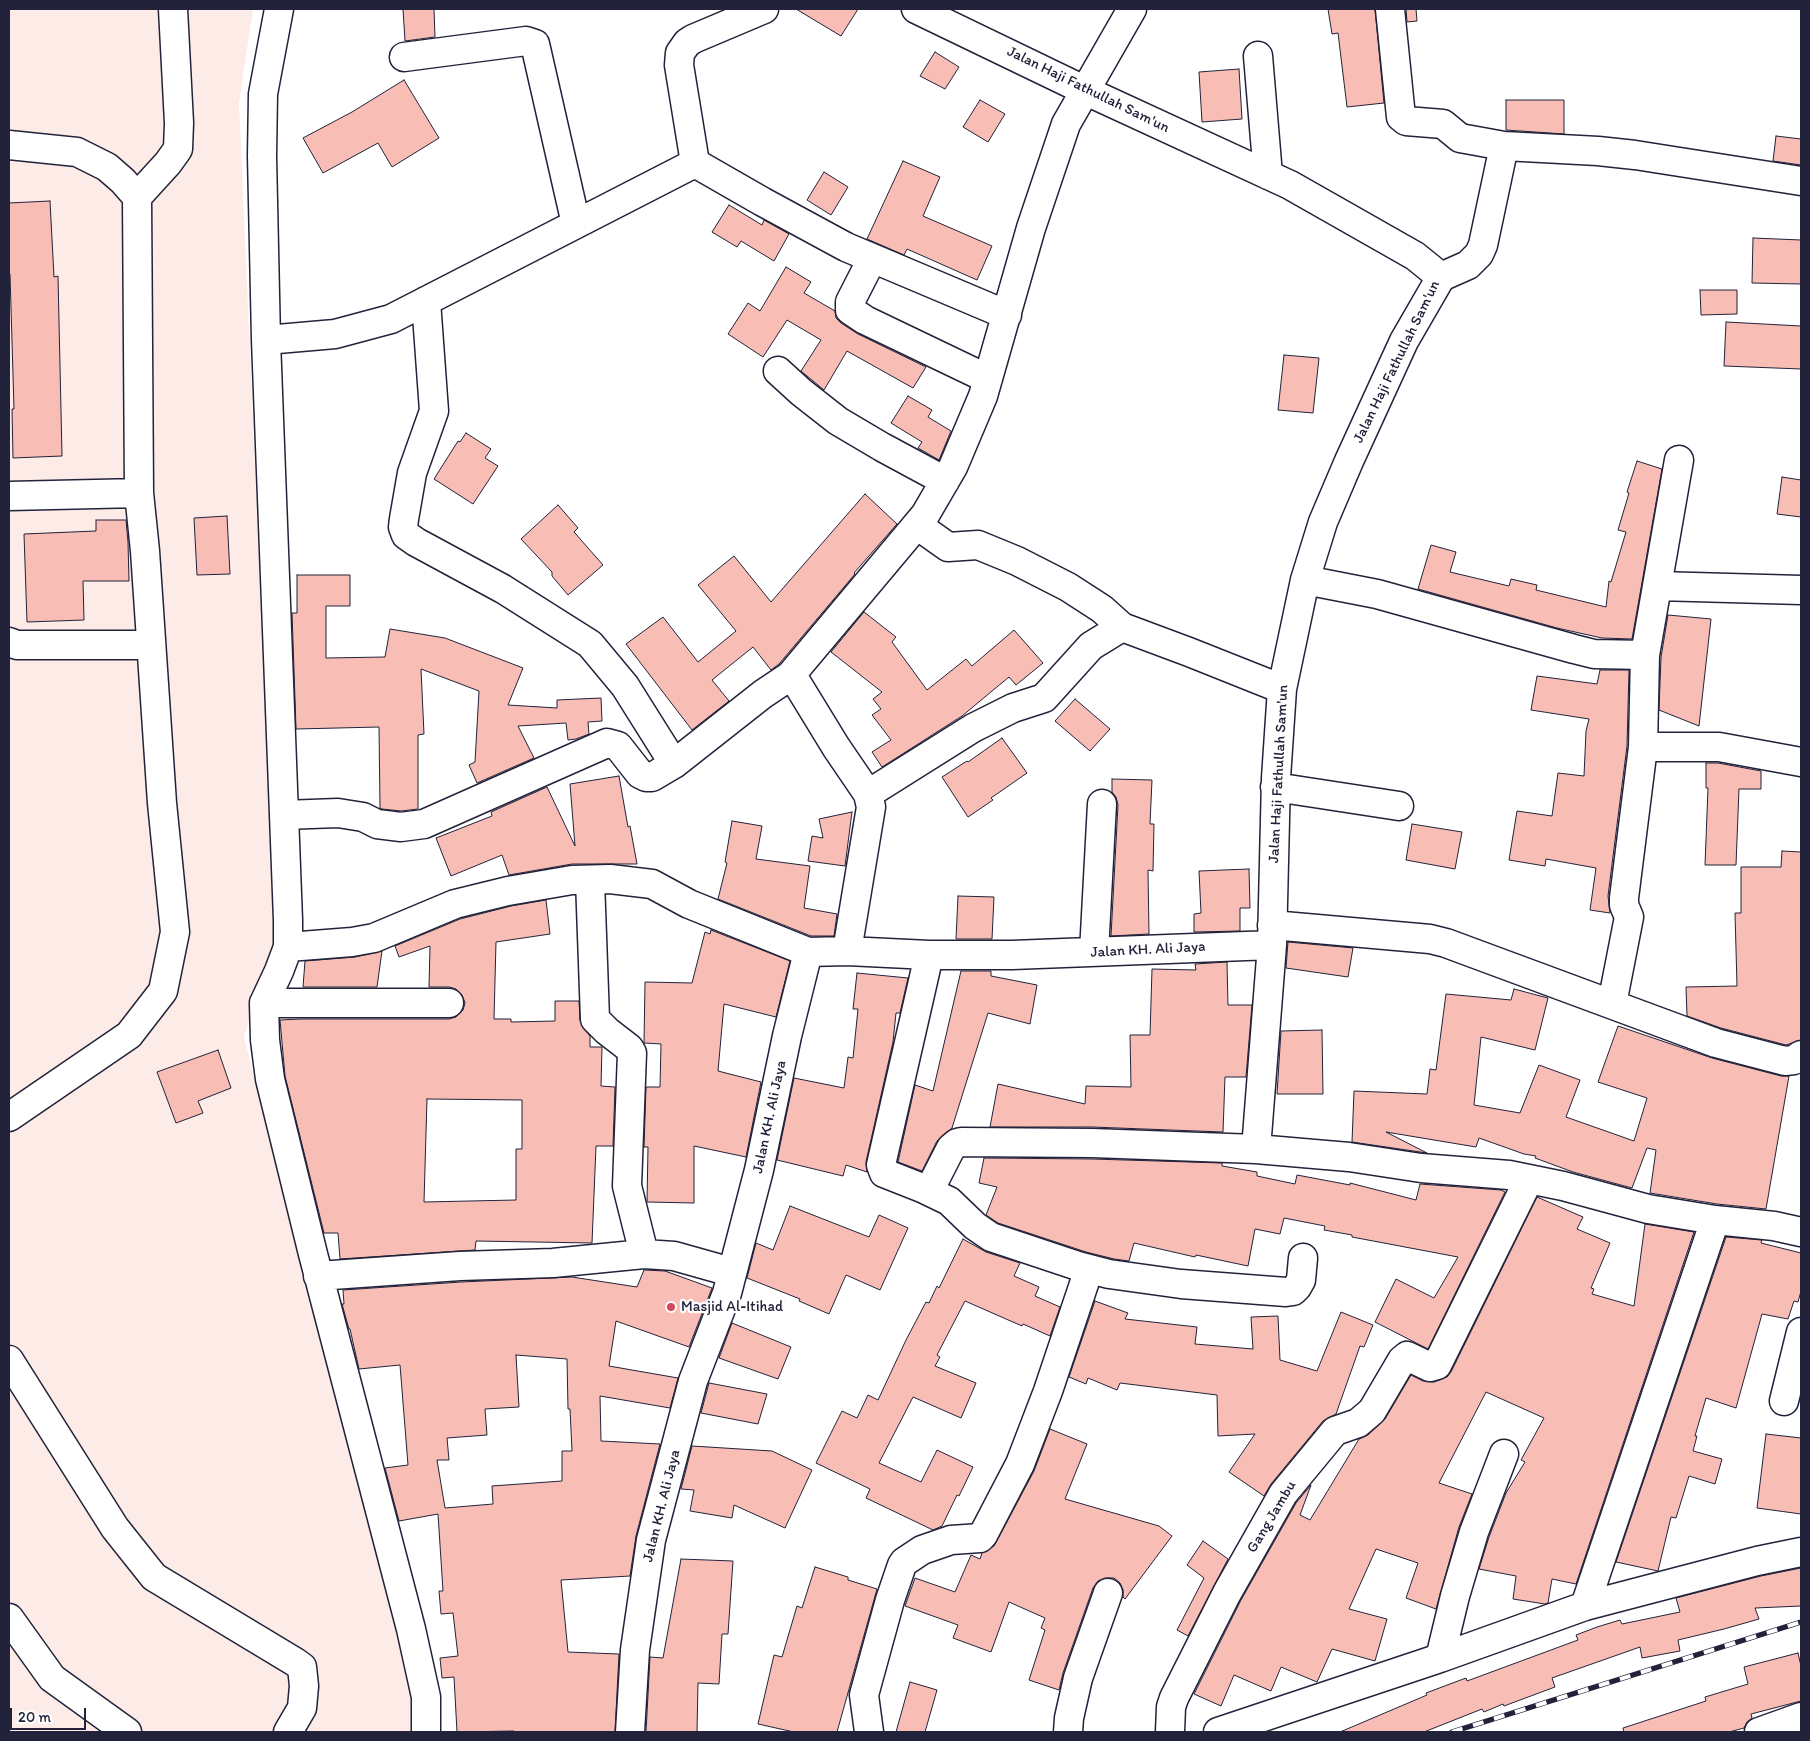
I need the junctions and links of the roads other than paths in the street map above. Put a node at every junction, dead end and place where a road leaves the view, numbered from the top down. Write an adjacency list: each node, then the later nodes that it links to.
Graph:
1 (173, 9): 16 (main road)
2 (279, 9): 22 (main road)
3 (764, 9): 13 (main road)
4 (916, 9): 7 (main road, Jalan Haji Fathullah Sam'un)
5 (1132, 9): 10 (main road)
6 (1390, 9): 12 (main road)
7 (965, 18): 10 (main road, Jalan Haji Fathullah Sam'un)
8 (1258, 56): 14 (main road)
9 (404, 57): 17 (main road)
10 (1084, 90): 14 (main road, Jalan Haji Fathullah Sam'un); 21 (main road)
11 (9, 145): 16 (main road)
12 (1504, 146): 15 (main road); 19 (main road)
13 (696, 163): 17 (main road); 18 (main road)
14 (1268, 175): 19 (main road, Jalan Haji Fathullah Sam'un)
15 (1801, 181)
16 (136, 197): 27 (main road)
17 (576, 224): 20 (main road)
18 (872, 259): 21 (main road); 24 (main road)
19 (1441, 277): 30 (main road, Jalan Haji Fathullah Sam'un)
20 (426, 301): 22 (main road); 41 (main road)
21 (1007, 315): 24 (main road)
22 (266, 340): 46 (main road)
23 (778, 371): 26 (main road)
24 (988, 378): 26 (main road)
25 (1679, 460): 31 (main road)
26 (945, 481): 29 (main road)
27 (139, 493): 28 (main road); 35 (main road)
28 (9, 496)
29 (917, 525): 33 (main road); 37 (main road)
30 (1305, 580): 36 (main road); 38 (main road, Jalan Haji Fathullah Sam'un)
31 (1657, 586): 32 (main road); 36 (main road)
32 (1801, 590)
33 (1122, 627): 38 (main road); 43 (main road)
34 (9, 642): 35 (main road)
35 (151, 645): 58 (main road)
36 (1645, 655): 39 (main road)
37 (790, 676): 41 (main road); 43 (main road)
38 (1282, 689): 42 (main road, Jalan Haji Fathullah Sam'un)
39 (1644, 747): 40 (main road); 56 (main road)
40 (1801, 762)
41 (674, 764): 46 (main road)
42 (1275, 787): 45 (main road); 48 (main road, Jalan Haji Fathullah Sam'un)
43 (868, 794): 50 (main road)
44 (1102, 804): 52 (main road)
45 (1399, 806)
46 (284, 815): 49 (main road)
47 (590, 880): 49 (main road); 51 (main road); 64 (main road)
48 (1272, 935): 52 (main road, Jalan KH. Ali Jaya); 56 (main road, Jalan KH. Ali Jaya); 59 (main road, Jalan Haji Fathullah Sam'un)
49 (288, 947): 54 (main road)
50 (847, 951): 51 (main road, Jalan KH. Ali Jaya); 53 (main road, Jalan KH. Ali Jaya)
51 (808, 952): 67 (main road, Jalan KH. Ali Jaya)
52 (1094, 952): 53 (main road, Jalan KH. Ali Jaya)
53 (929, 955): 61 (main road)
54 (264, 1003): 55 (main road); 68 (main road)
55 (450, 1003)
56 (1612, 1004): 57 (main road, Jalan KH. Ali Jaya)
57 (1801, 1055)
58 (9, 1117)
59 (1256, 1150): 60 (main road); 61 (main road)
60 (1529, 1179): 62 (main road); 85 (main road, Gang Jambu)
61 (930, 1191): 66 (main road)
62 (1715, 1220): 63 (main road); 75 (main road)
63 (1801, 1232)
64 (644, 1254): 67 (main road); 68 (main road)
65 (1302, 1258): 66 (main road)
66 (1089, 1269): 83 (main road)
67 (731, 1272): 82 (main road, Jalan KH. Ali Jaya)
68 (318, 1276): 81 (main road)
69 (1801, 1332): 71 (main road)
70 (9, 1360): 80 (main road)
71 (1784, 1401)
72 (1504, 1454): 77 (main road)
73 (1801, 1552): 75 (main road)
74 (1108, 1593): 84 (main road)
75 (1585, 1606): 77 (main road)
76 (9, 1618): 79 (main road)
77 (1440, 1658): 86 (main road)
78 (1801, 1717): 87 (main road)
79 (126, 1732)
80 (288, 1732)
81 (426, 1732)
82 (630, 1732)
83 (869, 1732)
84 (1068, 1732)
85 (1170, 1732)
86 (1218, 1732)
87 (1759, 1732)

